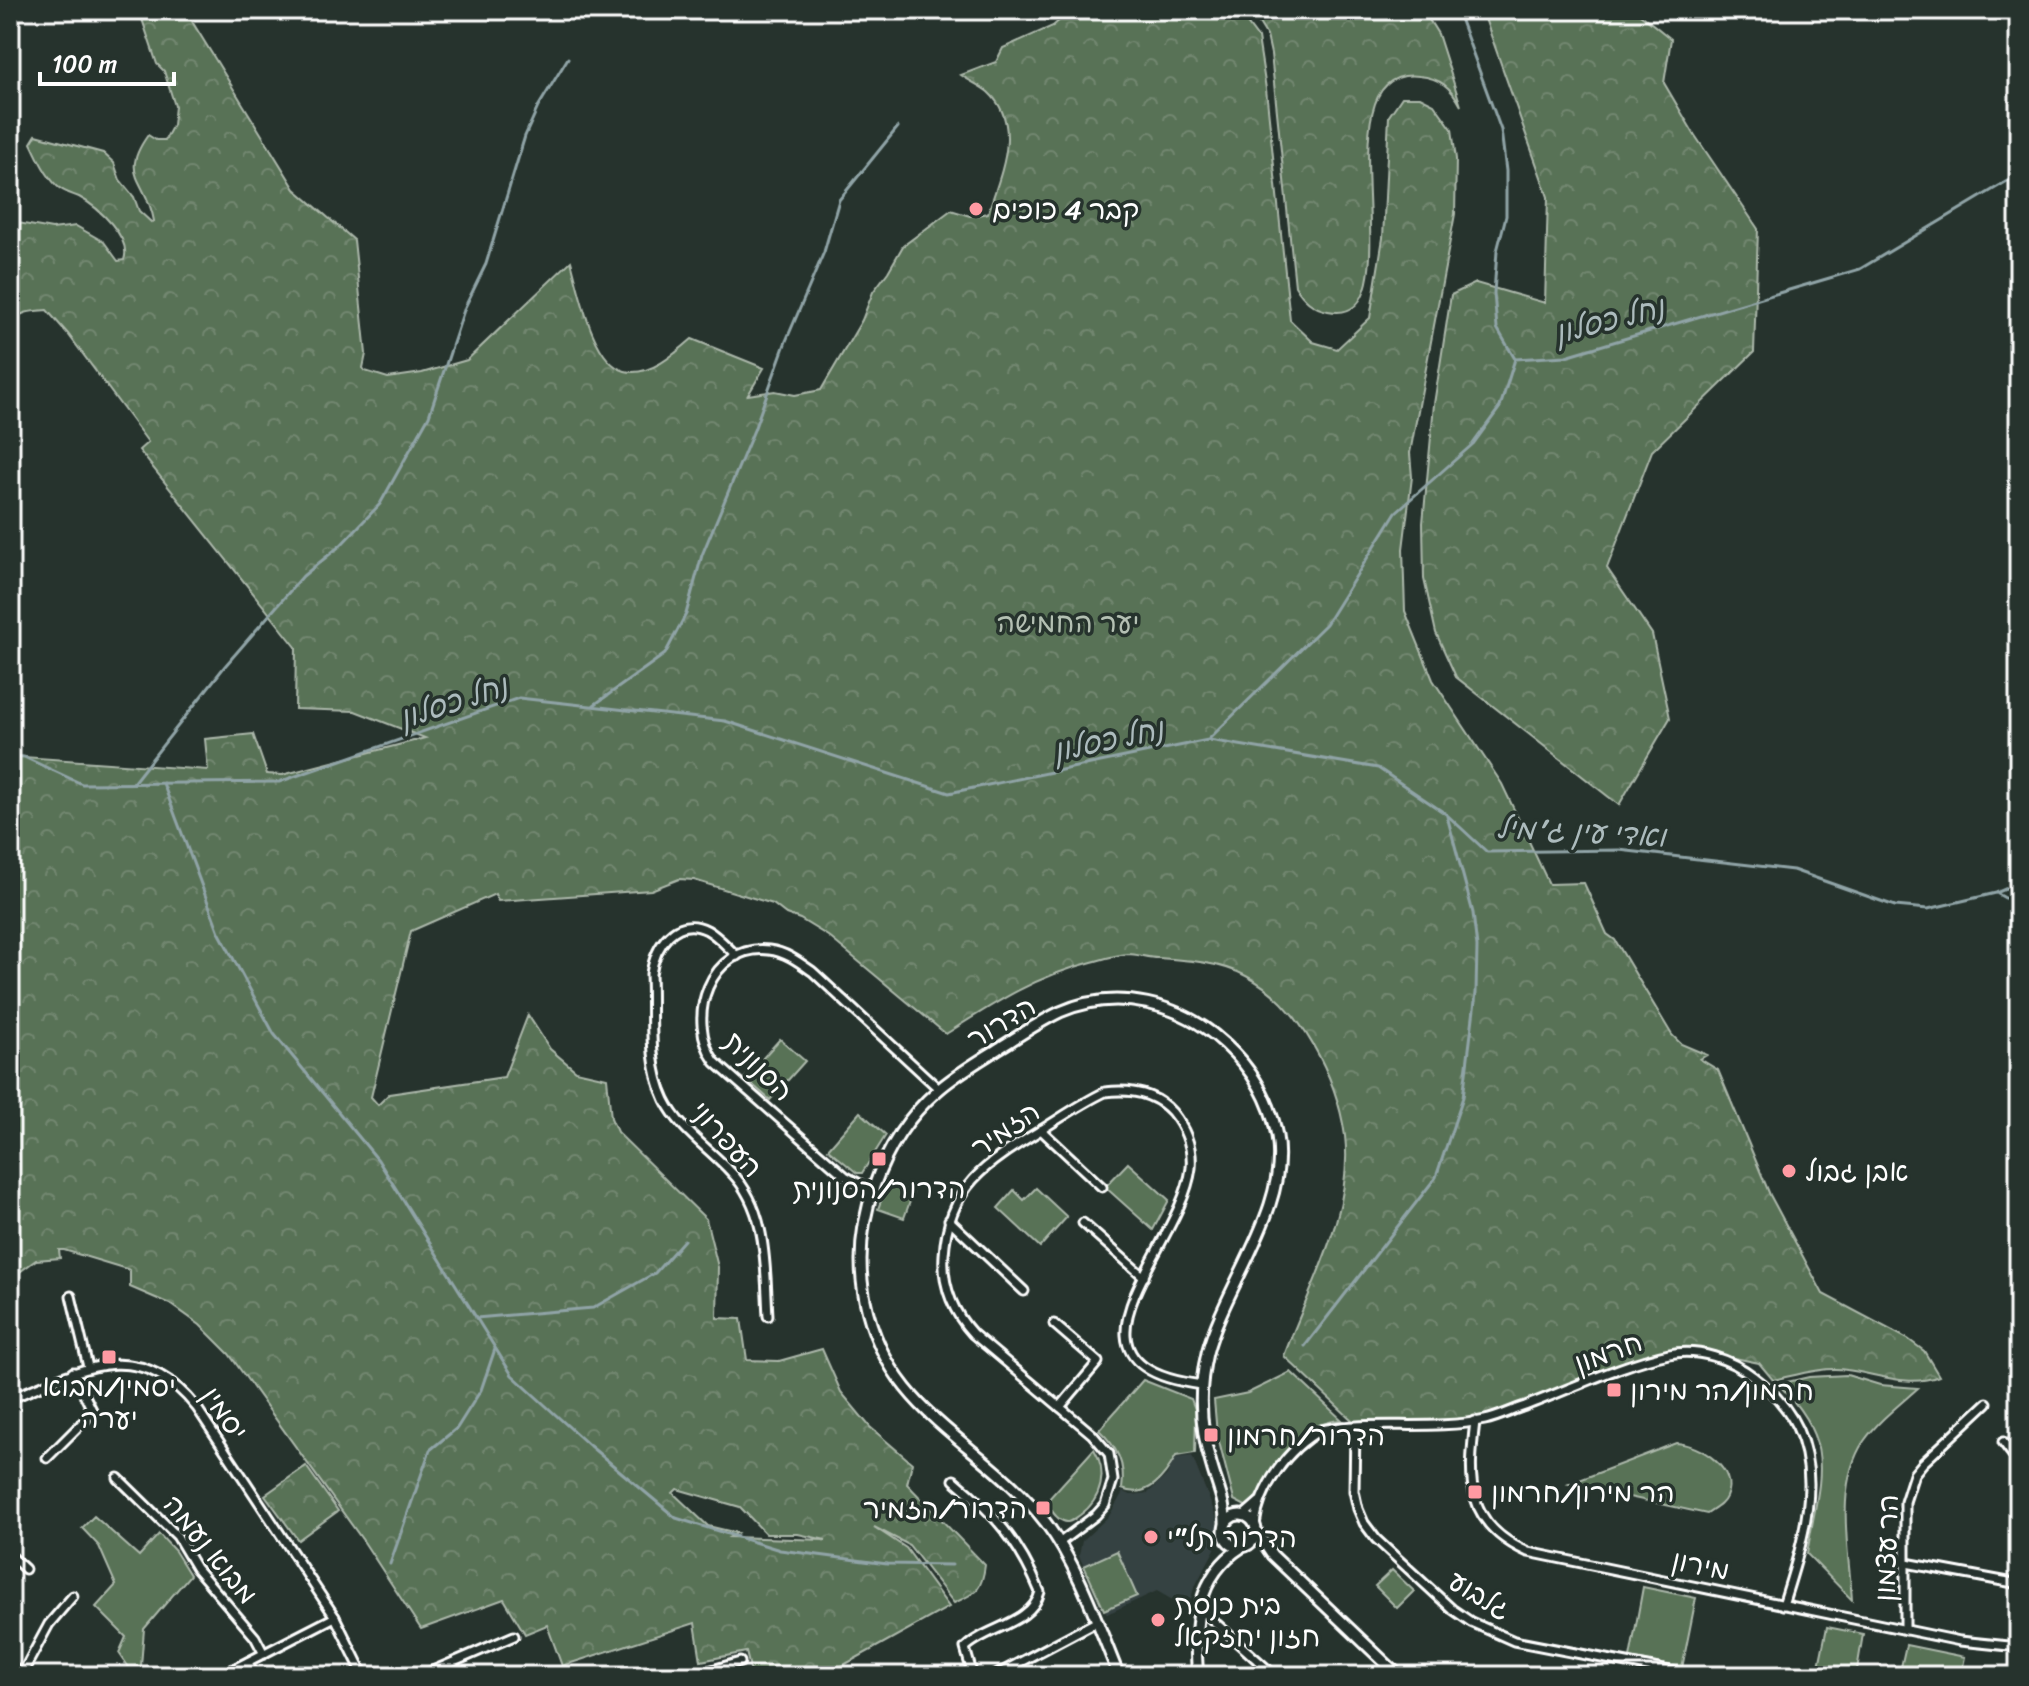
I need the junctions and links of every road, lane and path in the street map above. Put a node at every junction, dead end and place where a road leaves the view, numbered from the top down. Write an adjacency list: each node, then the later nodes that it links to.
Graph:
1 (737, 956): 2 (street); 5 (street, הסנונית); 11 (street, העפרוני)
2 (939, 1089): 5 (street, הדרור); 15 (street, הדרור)
3 (1041, 1130): 4 (street); 6 (street, הזמיר); 8 (street, הזמיר)
4 (1102, 1187)
5 (873, 1191): 31 (street, הדרור)
6 (949, 1220): 9 (street); 18 (street, הזמיר)
7 (1083, 1223): 8 (street)
8 (1144, 1277): 15 (street, הזמיר)
9 (1024, 1291)
10 (71, 1296): 13 (street)
11 (768, 1316)
12 (1054, 1324): 18 (street)
13 (88, 1367): 14 (street, יסמין); 42 (street, יסמין)
14 (73, 1372): 16 (street, יסמין); 22 (street)
15 (1202, 1385): 27 (street, הדרור)
16 (10, 1399)
17 (1987, 1403): 36 (street, הר עצמון)
18 (1060, 1407): 31 (street, הזמיר)
19 (1475, 1421): 20 (street, חרמון); 40 (street, מירון); 40 (street, חרמון)
20 (1355, 1427): 26 (street, חרמון); 65 (street, גלבוע)
21 (2003, 1442): 23 (street)
22 (47, 1458)
23 (2019, 1463)
24 (118, 1478): 47 (street, מבוא נעמה)
25 (954, 1480): 58 (street)
26 (1261, 1501): 28 (street, חרמון); 29 (street, חרמון)
27 (1225, 1503): 28 (street, הדרור); 30 (street, הדרור)
28 (1241, 1516): 29 (street); 30 (street)
29 (1255, 1528): 32 (street); 34 (street)
30 (1225, 1531): 32 (street); 35 (street)
31 (1059, 1543): 43 (street, הדרור)
32 (1244, 1546): 34 (street); 35 (street)
33 (10, 1555): 37 (street)
34 (1272, 1555): 64 (street)
35 (1222, 1563): 41 (street)
36 (1906, 1563): 38 (street); 44 (street, הר עצמון)
37 (25, 1569)
38 (2019, 1584)
39 (73, 1596): 52 (street)
40 (1783, 1605): 44 (street, מירון)
41 (1199, 1608): 51 (street); 61 (street)
42 (335, 1617): 47 (street); 55 (street, יסמין)
43 (1096, 1622): 59 (street); 60 (street, הדרור)
44 (1905, 1630): 46 (street, מירון)
45 (514, 1636): 56 (street)
46 (2019, 1647)
47 (264, 1654): 48 (street)
48 (248, 1662): 53 (street); 54 (street)
49 (740, 1662): 57 (street)
50 (10, 1665): 52 (street)
51 (1266, 1668): 62 (street); 63 (street)
52 (23, 1675)
53 (220, 1676)
54 (254, 1676)
55 (364, 1676)
56 (421, 1676)
57 (691, 1676)
58 (973, 1676)
59 (994, 1676)
60 (1119, 1676)
61 (1198, 1676)
62 (1260, 1676)
63 (1275, 1676)
64 (1399, 1676)
65 (1694, 1676)

